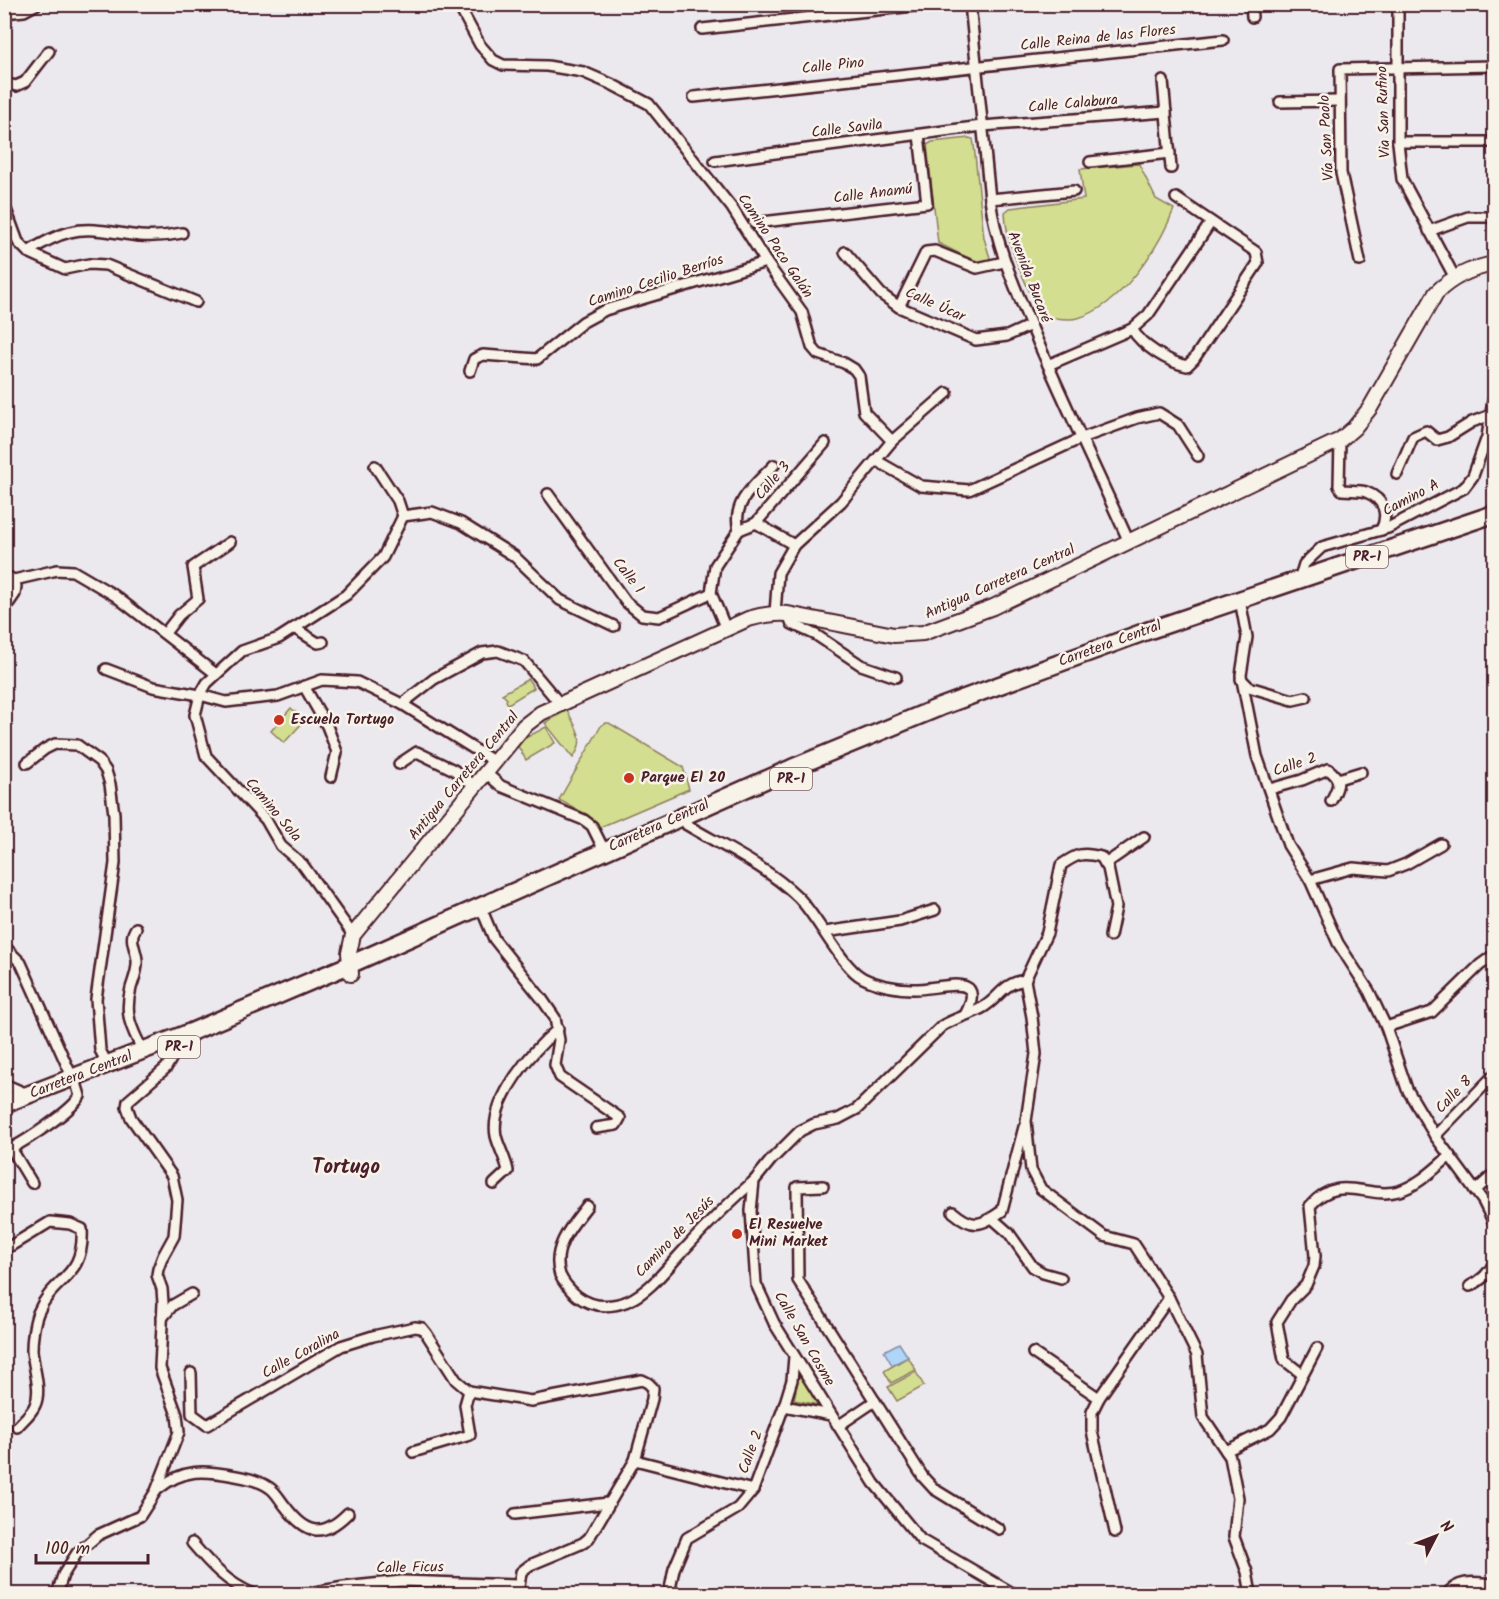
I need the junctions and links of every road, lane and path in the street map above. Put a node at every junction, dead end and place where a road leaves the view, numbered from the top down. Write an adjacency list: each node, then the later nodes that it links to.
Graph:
1 (456, 4): 42 (street, Camino Paco Galán)
2 (932, 4): 10 (street)
3 (970, 4): 13 (street, Avenida Bucaré)
4 (1251, 4): 9 (street)
5 (1398, 4): 15 (street, Via San Rufino)
6 (30, 7): 7 (street); 8 (street)
7 (4, 8)
8 (4, 13)
9 (1252, 17)
10 (702, 29)
11 (1223, 40): 13 (street, Calle Reina de las Flores)
12 (49, 51): 17 (street)
13 (976, 66): 18 (street, Calle Pino); 22 (street, Avenida Bucaré)
14 (1494, 66): 15 (street)
15 (1397, 67): 19 (street, Vía San Paolo); 24 (street, Via San Rufino)
16 (1163, 81): 21 (street)
17 (4, 83)
18 (694, 97)
19 (1339, 101): 20 (street); 41 (street, Vía San Paolo)
20 (1280, 102)
21 (1166, 112): 22 (street, Calle Calabura); 26 (street)
22 (982, 126): 23 (street, Calle Savila); 32 (street, Avenida Bucaré)
23 (920, 135): 27 (street, Calle Savila); 36 (street, Calle Anamú)
24 (1398, 142): 25 (street); 37 (street, Via San Rufino)
25 (1494, 142)
26 (1170, 153): 28 (street); 29 (street)
27 (716, 161)
28 (1090, 162)
29 (1171, 168)
30 (1074, 191): 32 (street)
31 (1176, 198): 35 (street)
32 (990, 199): 43 (street, Avenida Bucaré)
33 (4, 204): 39 (street)
34 (1494, 217): 37 (street)
35 (1211, 222): 49 (street); 49 (street)
36 (754, 223)
37 (1430, 231): 45 (street, Via San Rufino)
38 (182, 233): 39 (street)
39 (28, 252): 46 (street)
40 (845, 252): 47 (street, Calle Úcar)
41 (1360, 261)
42 (766, 262): 51 (street, Camino Cecilio Berríos); 57 (street, Camino Paco Galán)
43 (1004, 262): 47 (street); 48 (street, Avenida Bucaré)
44 (1494, 264): 45 (street, Antigua Carretera Central)
45 (1455, 278): 56 (street, Antigua Carretera Central)
46 (196, 302)
47 (899, 307): 48 (street, Calle Úcar)
48 (1031, 325): 50 (street, Avenida Bucaré)
49 (1132, 329): 50 (street)
50 (1048, 365): 55 (street, Avenida Bucaré)
51 (470, 371)
52 (947, 393): 57 (street)
53 (1493, 401): 54 (street, Camino A)
54 (1491, 415): 63 (street); 70 (street, Camino A)
55 (1082, 438): 59 (street); 60 (street); 72 (street, Avenida Bucaré)
56 (1340, 440): 70 (street); 72 (street, Antigua Carretera Central)
57 (892, 441): 60 (street)
58 (825, 443): 67 (street, Calle 3)
59 (1198, 456)
60 (877, 460): 73 (street)
61 (774, 465): 69 (street)
62 (375, 466): 66 (street)
63 (1397, 474)
64 (548, 495): 76 (street, Calle 1)
65 (1494, 514): 75 (highway, Carretera Central / PR-1)
66 (403, 516): 80 (street); 81 (street)
67 (756, 523): 69 (street, Calle 3); 73 (street)
68 (1494, 525): 77 (highway, Carretera Central / PR-1)
69 (739, 530): 76 (street)
70 (1381, 531): 75 (street, Camino A)
71 (230, 542): 83 (street)
72 (1129, 542): 79 (street, Antigua Carretera Central)
73 (794, 545): 79 (street)
74 (7, 577): 78 (street); 83 (street)
75 (1299, 580): 77 (highway, Carretera Central / PR-1)
76 (711, 594): 82 (street)
77 (1241, 604): 88 (street); 103 (highway, Carretera Central / PR-1)
78 (4, 610)
79 (782, 614): 82 (street, Antigua Carretera Central); 87 (street)
80 (614, 626)
81 (294, 628): 84 (street); 86 (street)
82 (726, 629): 93 (street, Antigua Carretera Central)
83 (165, 633): 86 (street)
84 (323, 642)
85 (106, 669): 90 (street)
86 (216, 674): 90 (street)
87 (896, 677)
88 (1241, 679): 91 (street); 101 (street)
89 (304, 686): 90 (street); 92 (street); 98 (street)
90 (200, 695): 113 (street, Camino Sola)
91 (1306, 697)
92 (402, 704): 93 (street); 96 (street)
93 (560, 704): 96 (street, Antigua Carretera Central)
94 (27, 763): 124 (street)
95 (399, 764): 100 (street)
96 (491, 767): 100 (street, Antigua Carretera Central); 106 (street)
97 (1361, 772): 99 (street)
98 (330, 777)
99 (1338, 779): 101 (street, Calle 2); 102 (street, Calle 2)
100 (475, 786): 113 (street, Antigua Carretera Central)
101 (1270, 789): 108 (street)
102 (1331, 801)
103 (684, 820): 106 (highway, Carretera Central / PR-1); 110 (highway, Carretera Central / PR-1); 112 (street)
104 (1144, 837): 107 (street)
105 (1441, 844): 108 (street)
106 (604, 850): 117 (highway, Carretera Central / PR-1)
107 (1105, 864): 114 (street); 118 (street)
108 (1310, 880): 120 (street)
109 (935, 910): 112 (street)
110 (484, 915): 117 (highway, Carretera Central / PR-1); 121 (street)
111 (136, 928): 123 (street)
112 (825, 932): 119 (street)
113 (353, 935): 117 (street)
114 (1110, 936)
115 (4, 946): 126 (street)
116 (1494, 955): 120 (street)
117 (350, 970): 122 (highway, Carretera Central / PR-1)
118 (1025, 980): 119 (street); 131 (street)
119 (965, 1015): 137 (street)
120 (1386, 1027): 133 (street)
121 (558, 1029): 132 (street); 139 (street)
122 (177, 1043): 123 (highway, Carretera Central / PR-1); 126 (highway, Carretera Central / PR-1); 152 (street)
123 (143, 1051): 124 (highway, Carretera Central / PR-1)
124 (108, 1065): 126 (highway, Carretera Central / PR-1)
125 (1494, 1075): 133 (street, Calle 8)
126 (75, 1082): 128 (highway, Carretera Central / PR-1); 130 (highway, Carretera Central / PR-1); 134 (street)
127 (4, 1084): 128 (street)
128 (30, 1095): 129 (highway, Carretera Central / PR-1)
129 (4, 1104)
130 (4, 1114)
131 (1026, 1121): 144 (street); 151 (street)
132 (596, 1128)
133 (1436, 1136): 135 (street)
134 (8, 1150): 138 (street)
135 (1450, 1156): 141 (street); 157 (street)
136 (1494, 1174): 141 (street)
137 (754, 1181): 142 (street, Camino de Jesús); 155 (street, Calle San Cosme)
138 (32, 1183)
139 (494, 1184)
140 (823, 1186): 160 (street)
141 (1475, 1191): 145 (street)
142 (587, 1206)
143 (952, 1212): 144 (street)
144 (992, 1218): 148 (street)
145 (1494, 1223)
146 (4, 1250): 164 (street)
147 (1494, 1263): 149 (street)
148 (1061, 1278)
149 (1470, 1286)
150 (192, 1294): 152 (street)
151 (1169, 1298): 159 (street); 165 (street)
152 (162, 1318): 169 (street)
153 (1317, 1348): 157 (street)
154 (1033, 1353): 159 (street)
155 (794, 1357): 161 (street, Calle 2); 162 (street, Calle San Cosme)
156 (191, 1373): 158 (street, Calle Coralina)
157 (1302, 1374): 165 (street)
158 (469, 1391): 166 (street); 167 (street)
159 (1099, 1398): 174 (street)
160 (875, 1401): 163 (street); 173 (street)
161 (784, 1406): 162 (street); 168 (street, Calle 2)
162 (831, 1415): 163 (street, Calle San Cosme)
163 (838, 1426): 182 (street, Calle San Cosme)
164 (17, 1427)
165 (1226, 1451): 183 (street)
166 (413, 1452)
167 (635, 1460): 168 (street); 170 (street)
168 (753, 1490): 181 (street, Calle 2)
169 (156, 1491): 171 (street); 178 (street)
170 (608, 1503): 172 (street); 177 (street)
171 (348, 1513)
172 (515, 1514)
173 (999, 1529)
174 (1115, 1532)
175 (192, 1543): 179 (street)
176 (1494, 1584): 184 (street)
177 (518, 1590): 180 (street, Calle Ficus)
178 (57, 1594)
179 (254, 1594)
180 (304, 1594)
181 (669, 1594)
182 (1014, 1594)
183 (1251, 1594)
184 (1447, 1594)

